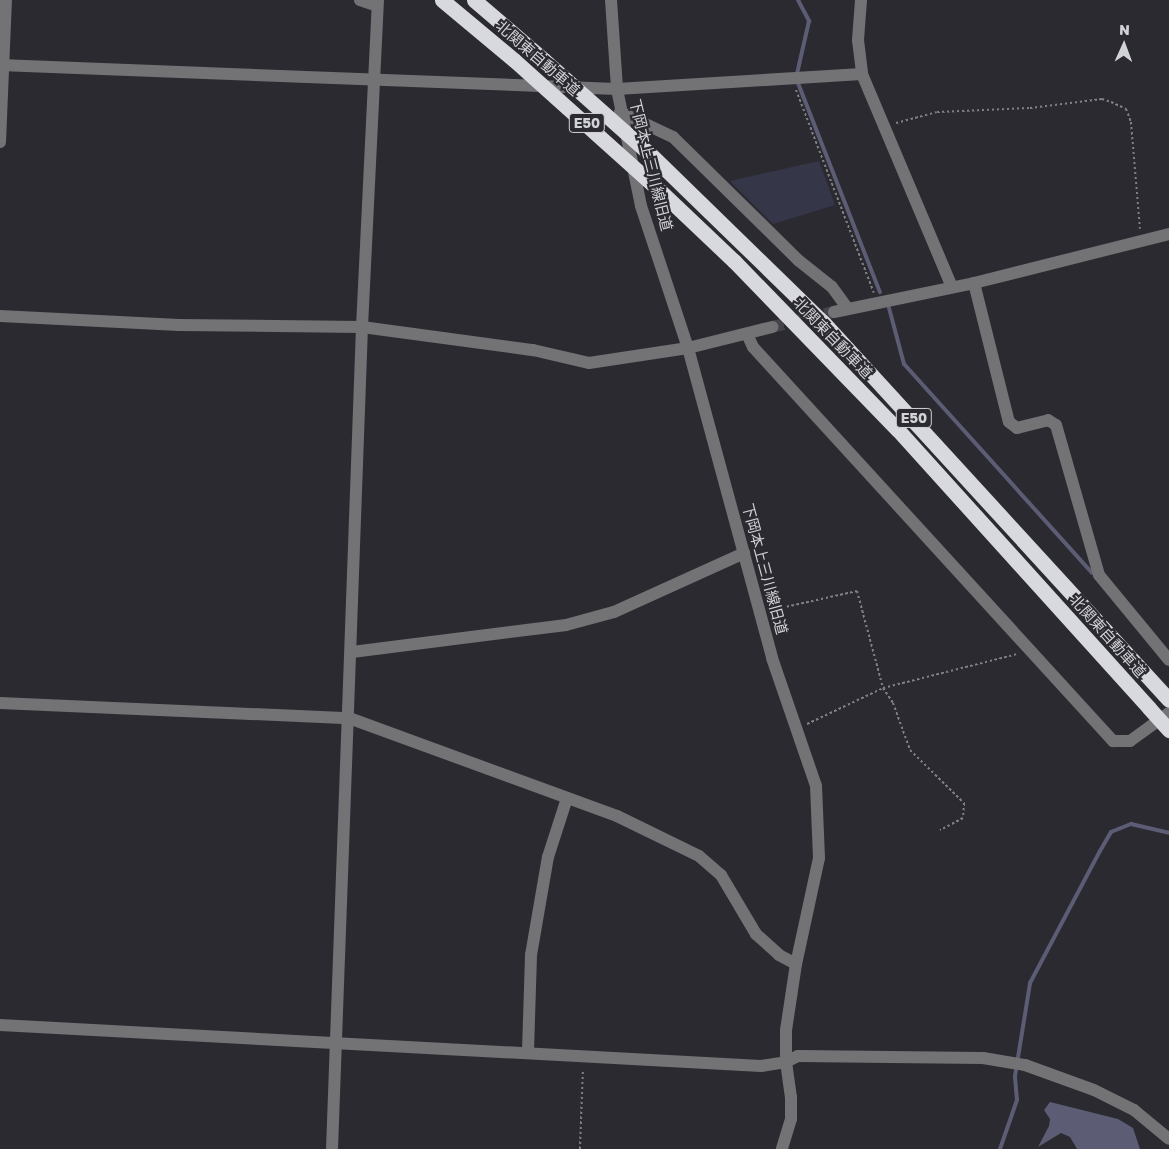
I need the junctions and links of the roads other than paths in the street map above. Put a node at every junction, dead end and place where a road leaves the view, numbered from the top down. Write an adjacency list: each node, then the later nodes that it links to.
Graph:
1 (6, 0): 8 (street)
2 (360, 0): 7 (street)
3 (442, 0): 29 (highway, 北関東自動車道 / E50, bridge)
4 (474, 0): 25 (highway, 北関東自動車道 / E50, bridge)
5 (611, 0): 11 (street, 下岡本上三川線旧道)
6 (861, 0): 9 (street)
7 (378, 3): 10 (street)
8 (2, 66): 10 (street); 13 (street)
9 (862, 74): 11 (street); 16 (street)
10 (375, 79): 11 (street); 18 (street)
11 (616, 90): 12 (street, 下岡本上三川線旧道)
12 (620, 112): 16 (street); 21 (street, 下岡本上三川線旧道)
13 (0, 142)
14 (1169, 234): 15 (street)
15 (974, 283): 16 (street); 24 (street)
16 (952, 287)
17 (0, 316): 18 (street)
18 (362, 327): 21 (street); 23 (street)
19 (772, 327): 20 (street)
20 (747, 334): 21 (street); 27 (street)
21 (688, 348): 22 (street, 下岡本上三川線旧道)
22 (744, 553): 23 (street); 31 (street, 下岡本上三川線旧道)
23 (352, 652): 28 (street)
24 (1169, 660)
25 (1167, 698)
26 (0, 703): 28 (street)
27 (1169, 713)
28 (349, 718): 30 (street); 33 (street)
29 (1169, 730)
30 (567, 798): 31 (street); 34 (street)
31 (796, 964): 35 (street, 下岡本上三川線旧道)
32 (0, 1025): 33 (street)
33 (336, 1044): 34 (street); 37 (street)
34 (528, 1051): 35 (street)
35 (786, 1062): 36 (street); 38 (street, 下岡本上三川線旧道)
36 (1169, 1139)
37 (332, 1149)
38 (782, 1149)

